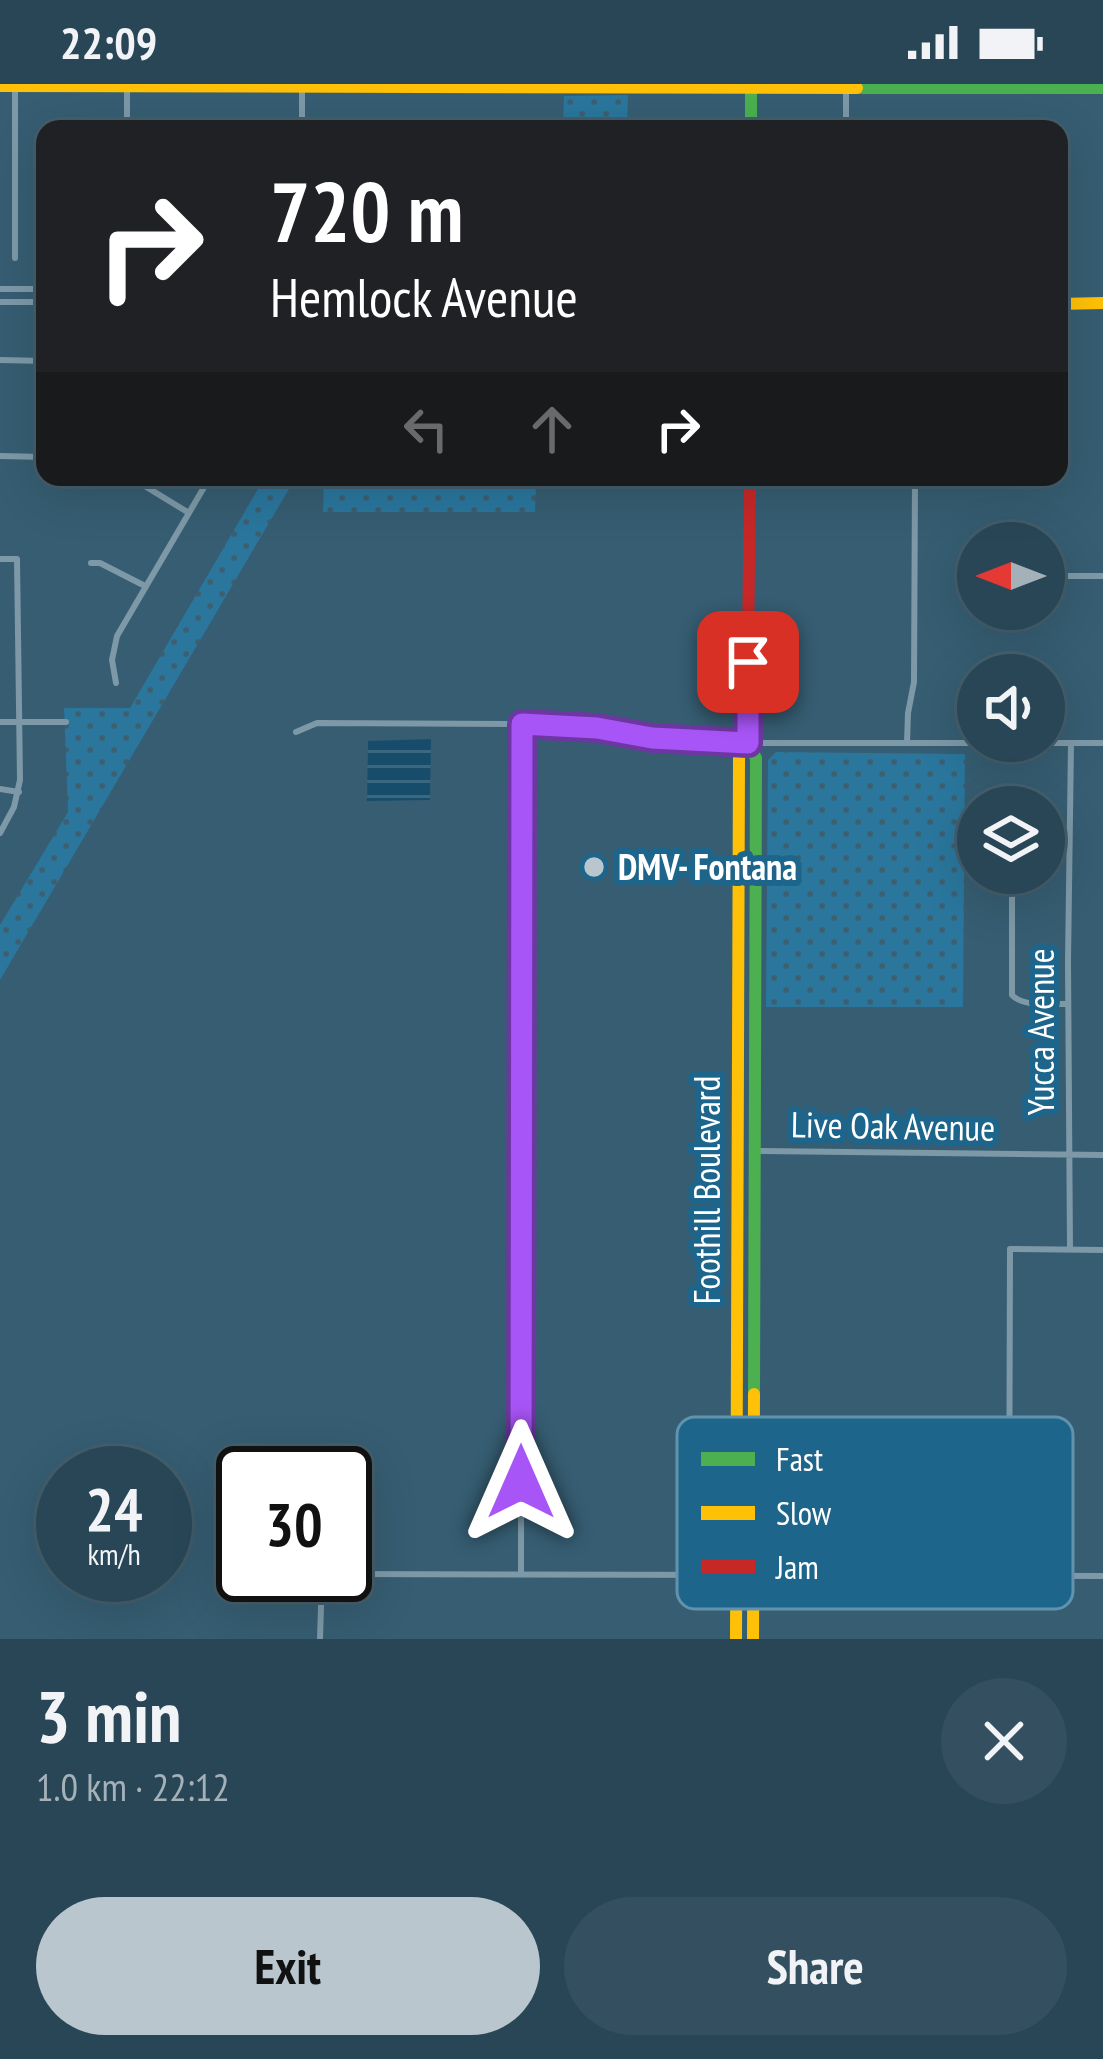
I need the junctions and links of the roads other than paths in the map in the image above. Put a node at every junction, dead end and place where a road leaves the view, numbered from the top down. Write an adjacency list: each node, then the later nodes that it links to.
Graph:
1 (127, 85): 2 (main road); 5 (main road); 9 (street)
2 (215, 85): 6 (main road)
3 (375, 85): 4 (main road); 6 (main road)
4 (751, 85): 7 (main road); 11 (main road)
5 (8, 86): 13 (street)
6 (302, 86): 10 (street)
7 (846, 87): 8 (main road); 12 (street)
8 (1103, 88)
9 (127, 120)
10 (302, 120)
11 (751, 120)
12 (846, 120)
13 (15, 258)
14 (0, 289): 15 (street)
15 (36, 290)
16 (0, 302): 17 (street)
17 (36, 302)
18 (1068, 304): 19 (main road)
19 (1103, 304)
20 (0, 360): 21 (street)
21 (36, 361)
22 (0, 456): 23 (street)
23 (36, 457)
24 (145, 486): 28 (street)
25 (204, 486): 28 (street)
26 (750, 486): 40 (main road, Foothill Boulevard)
27 (915, 486): 41 (street)
28 (189, 513): 33 (street)
29 (0, 559): 36 (street)
30 (91, 563): 33 (street)
31 (1065, 576): 32 (street)
32 (1103, 576)
33 (145, 586): 34 (street)
34 (116, 683)
35 (0, 722): 36 (street)
36 (20, 722): 37 (street); 45 (street)
37 (66, 722)
38 (522, 724): 39 (street); 40 (street); 58 (street)
39 (296, 733)
40 (748, 743): 41 (street); 49 (main road, Foothill Boulevard); 54 (main road, Foothill Boulevard)
41 (907, 743): 42 (street)
42 (1071, 743): 43 (street); 48 (street, Yucca Avenue)
43 (1103, 743)
44 (0, 789): 45 (street)
45 (19, 792): 46 (street)
46 (0, 833)
47 (1012, 894): 48 (street)
48 (1068, 1004): 50 (street, Yucca Avenue)
49 (754, 1151): 50 (street, Live Oak Avenue); 55 (main road, Foothill Boulevard)
50 (1068, 1155): 51 (street, Live Oak Avenue); 52 (street, Yucca Avenue)
51 (1103, 1155)
52 (1070, 1249): 53 (street); 56 (street)
53 (1103, 1250)
54 (737, 1417)
55 (753, 1417)
56 (1009, 1417)
57 (372, 1574): 58 (street)
58 (521, 1574): 59 (street)
59 (677, 1575)
60 (321, 1602): 62 (street)
61 (736, 1609): 63 (main road, Foothill Boulevard)
62 (320, 1639)
63 (736, 1639)

